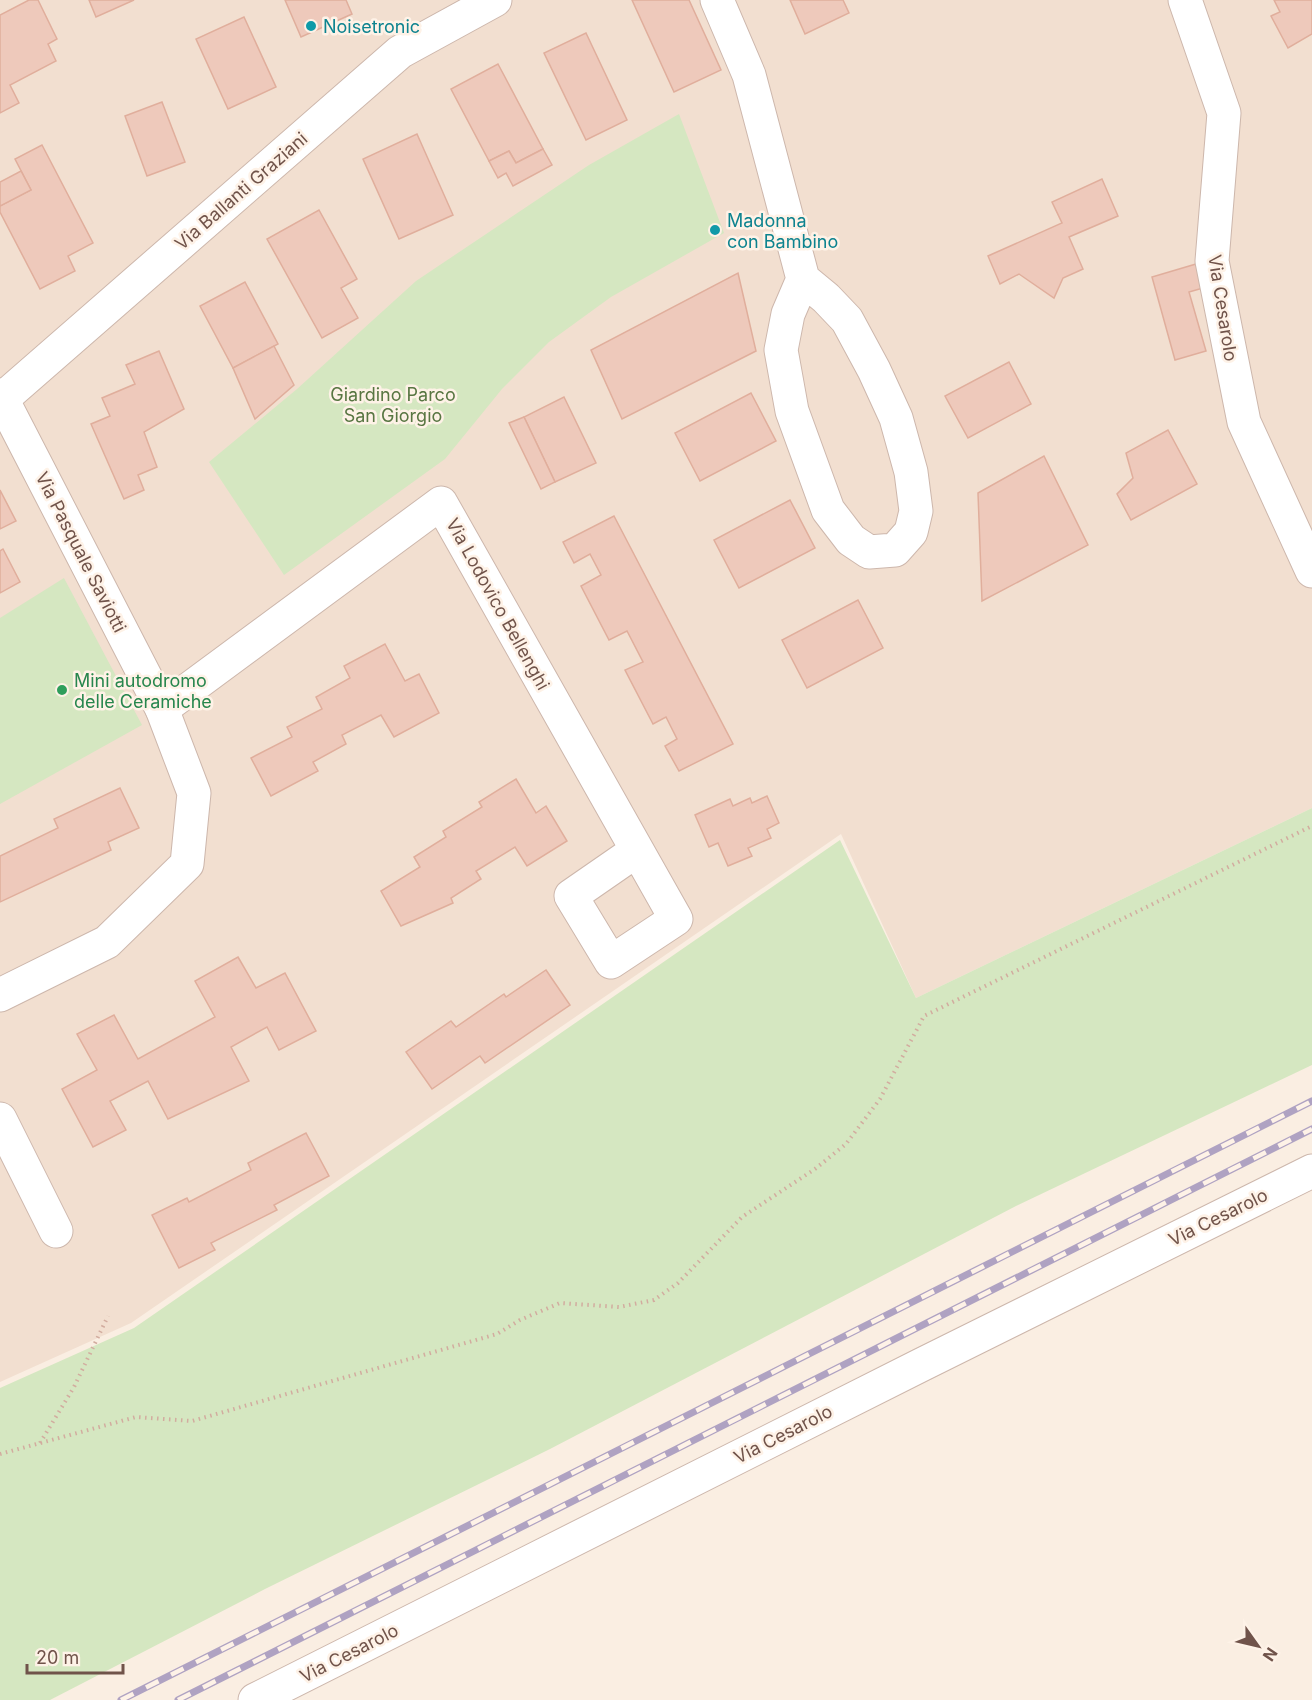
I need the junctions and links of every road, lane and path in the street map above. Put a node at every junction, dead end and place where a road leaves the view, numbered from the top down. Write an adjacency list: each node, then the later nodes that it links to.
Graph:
1 (495, 0): 5 (street, Via Ballanti Graziani)
2 (717, 0): 4 (street)
3 (1193, 3): 6 (street, Via Cesarolo)
4 (803, 279): 4 (street)
5 (1, 399): 7 (street, Via Pasquale Saviotti)
6 (1312, 571)
7 (162, 710): 9 (street, Via Lodovico Bellenghi); 10 (street, Via Pasquale Saviotti)
8 (1312, 826): 15 (path)
9 (636, 851)
10 (0, 995)
11 (0, 1119): 13 (street)
12 (1312, 1171): 17 (street, Via Cesarolo)
13 (56, 1231)
14 (108, 1316): 15 (path)
15 (40, 1443): 16 (path)
16 (0, 1454)
17 (255, 1700)

